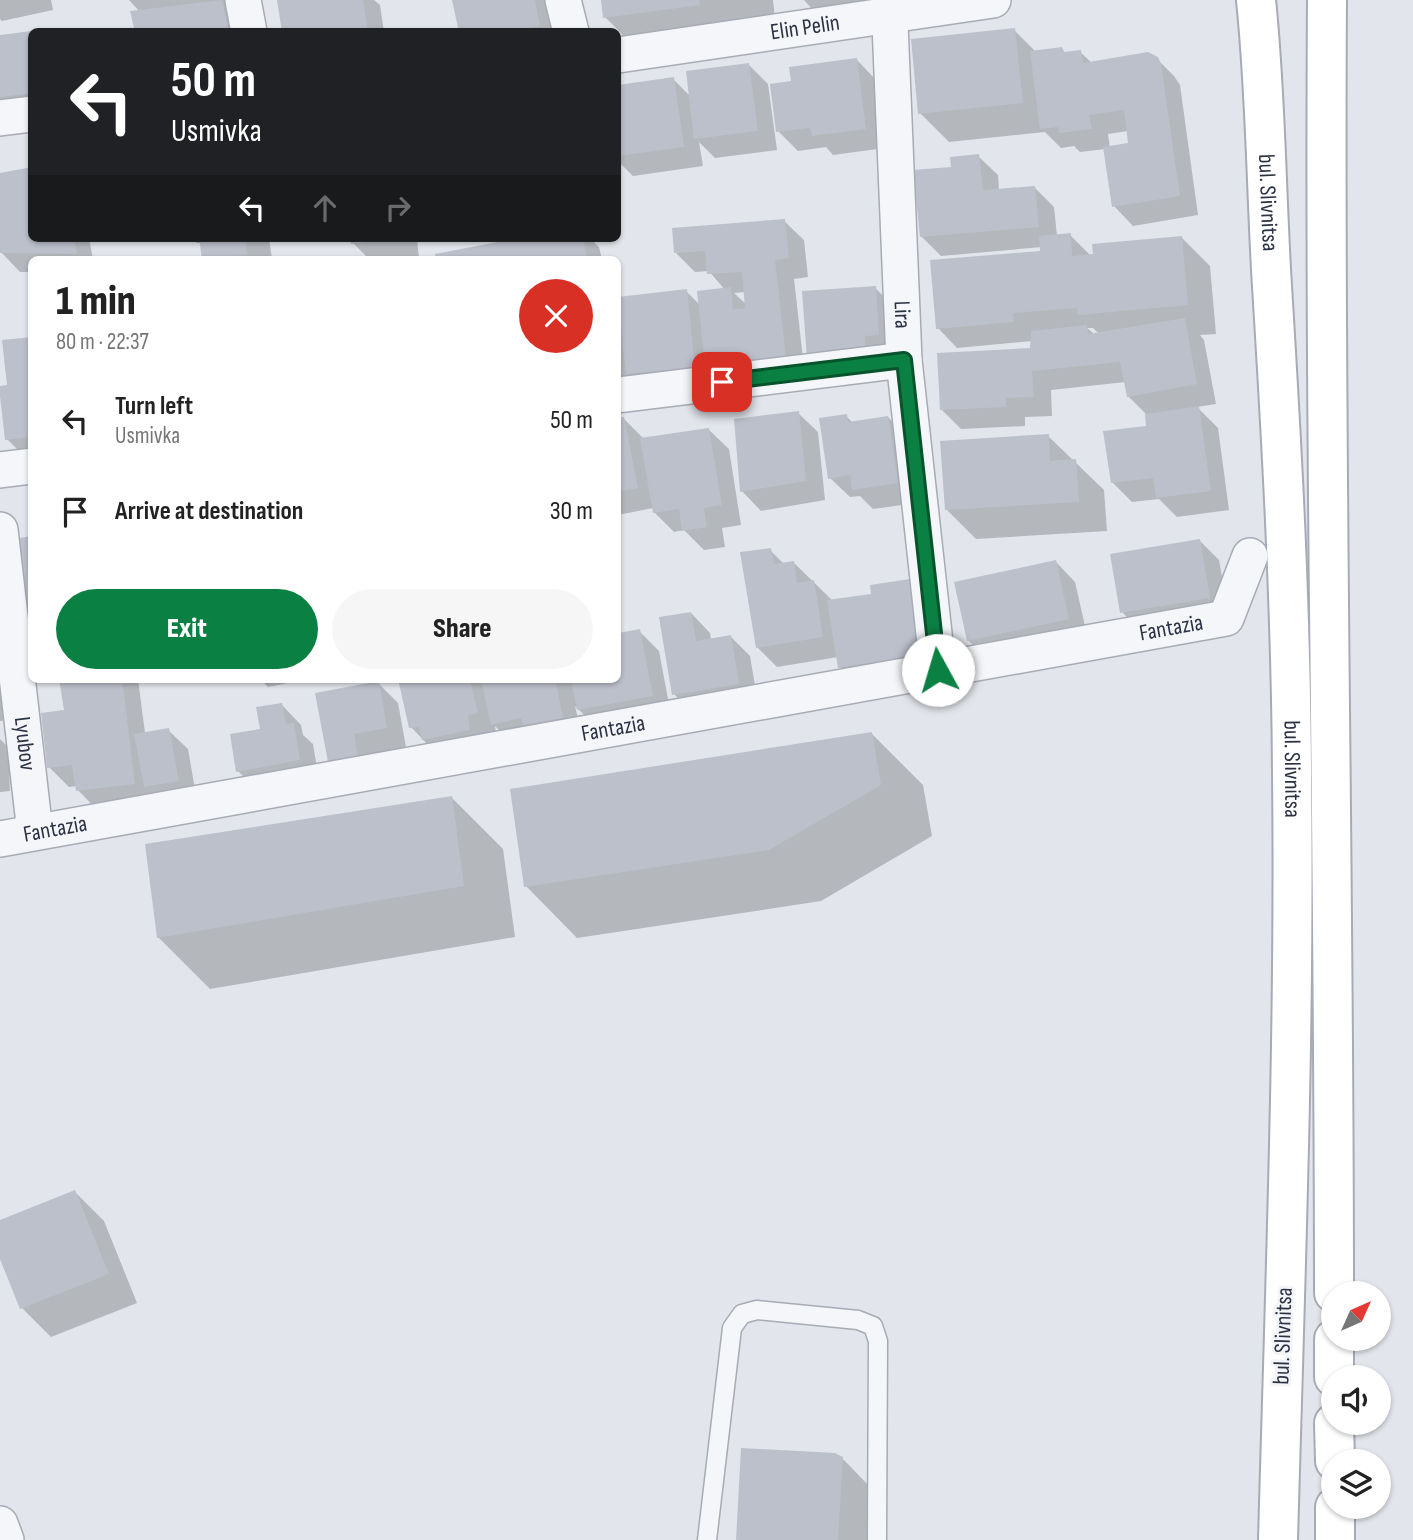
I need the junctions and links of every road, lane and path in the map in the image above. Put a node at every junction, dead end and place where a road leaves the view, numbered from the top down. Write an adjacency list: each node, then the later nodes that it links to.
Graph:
1 (243, 0): 7 (street)
2 (563, 0): 8 (street)
3 (993, 0): 6 (street, Elin Pelin)
4 (1256, 0): 27 (main road, bul. Slivnitsa)
5 (1327, 0): 21 (main road, bul. Slivnitsa)
6 (890, 7): 9 (street, Elin Pelin); 12 (street, Lira)
7 (248, 28)
8 (569, 28)
9 (621, 54)
10 (28, 114): 11 (street)
11 (0, 118)
12 (904, 360): 13 (street); 18 (street, Lira)
13 (621, 395)
14 (28, 466): 15 (street)
15 (0, 470)
16 (0, 530): 19 (street, Lyubov)
17 (1250, 556): 18 (street, Fantazia)
18 (938, 670): 19 (street, Fantazia)
19 (35, 832): 20 (street, Fantazia)
20 (0, 839)
21 (1334, 1281)
22 (1335, 1519): 28 (main road)
23 (0, 1524): 24 (street)
24 (6, 1540)
25 (707, 1540): 26 (lane)
26 (877, 1540)
27 (1278, 1540)
28 (1335, 1540)

